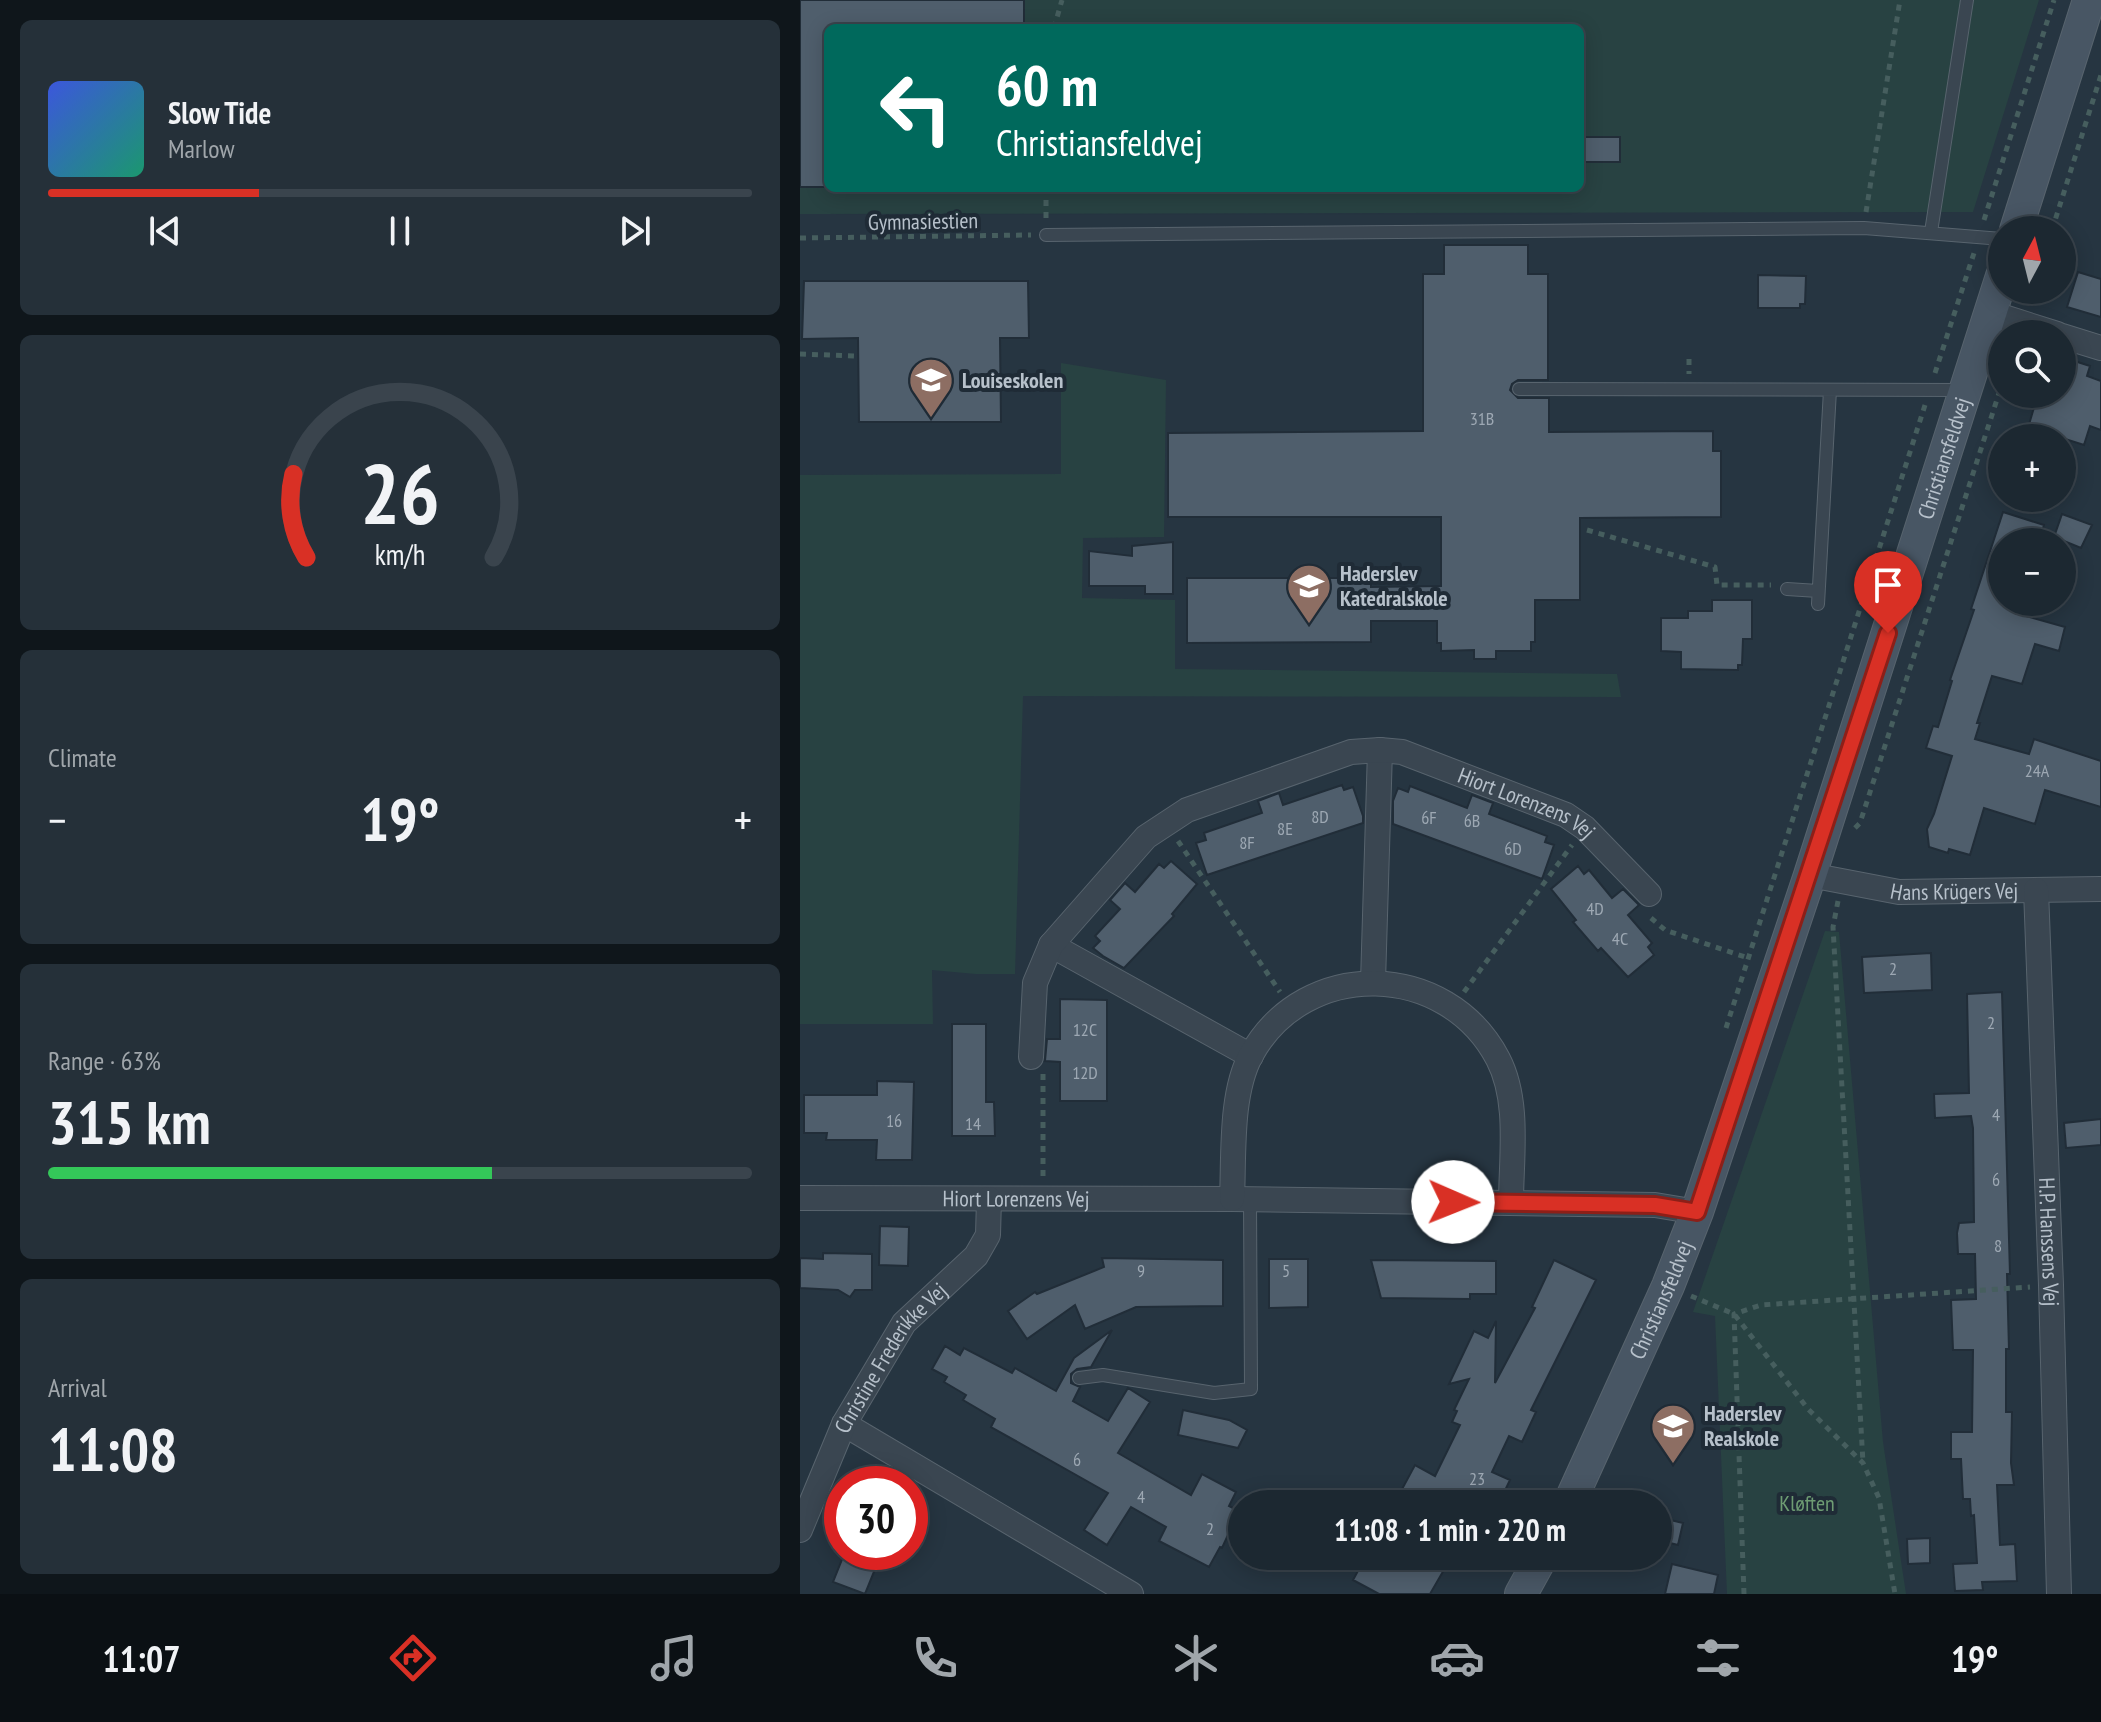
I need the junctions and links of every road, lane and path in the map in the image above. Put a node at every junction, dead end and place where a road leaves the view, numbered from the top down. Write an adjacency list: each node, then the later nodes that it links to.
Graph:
1 (1062, 0): 6 (path)
2 (1900, 0): 11 (path)
3 (1967, 0): 12 (lane)
4 (2054, 0): 14 (path)
5 (2089, 0): 9 (street)
6 (1055, 24)
7 (2101, 75): 10 (path)
8 (1046, 192): 13 (path)
9 (2020, 216)
10 (2056, 216)
11 (1864, 228): 12 (lane); 13 (lane)
12 (1931, 232): 14 (lane)
13 (1046, 235): 16 (path, Gymnasiestien)
14 (1979, 236): 15 (lane); 26 (path)
15 (1988, 237)
16 (800, 238)
17 (1994, 304): 18 (street, Christiansfeldvej)
18 (1991, 313): 19 (street); 27 (street, Christiansfeldvej)
19 (2013, 320)
20 (2076, 340): 21 (street)
21 (2101, 348)
22 (800, 354): 23 (path)
23 (857, 356)
24 (1519, 389): 25 (lane)
25 (1830, 390): 26 (lane); 29 (lane)
26 (1930, 390): 27 (lane); 39 (path)
27 (1966, 390): 33 (street, Christiansfeldvej)
28 (1587, 530): 29 (path)
29 (1787, 589)
30 (1380, 750): 31 (street, Hiort Lorenzens Vej); 32 (street, Hiort Lorenzens Vej); 40 (street)
31 (1166, 823): 38 (street, Hiort Lorenzens Vej); 42 (path)
32 (1585, 828): 37 (street, Hiort Lorenzens Vej); 41 (path)
33 (1810, 875): 34 (street, Hans Krügers Vej); 51 (street, Christiansfeldvej)
34 (1843, 881): 36 (street, Hans Krügers Vej); 54 (path)
35 (2101, 889): 36 (street, Hans Krügers Vej)
36 (2036, 890): 52 (street, H.P. Hanssens Vej)
37 (1649, 894): 39 (path)
38 (1051, 945): 44 (street); 45 (street, Hiort Lorenzens Vej)
39 (1748, 958): 43 (path)
40 (1373, 982): 41 (street); 42 (street)
41 (1453, 1007): 50 (street)
42 (1292, 1009): 44 (street)
43 (1721, 1042)
44 (1251, 1056): 49 (street)
45 (1031, 1057): 48 (path)
46 (800, 1198): 47 (street, Hiort Lorenzens Vej)
47 (989, 1199): 48 (street, Hiort Lorenzens Vej); 57 (street, Christine Frederikke Vej)
48 (1043, 1199): 49 (street, Hiort Lorenzens Vej)
49 (1241, 1199): 50 (street, Hiort Lorenzens Vej); 56 (lane)
50 (1511, 1203): 51 (street, Hiort Lorenzens Vej)
51 (1697, 1212): 53 (street, Christiansfeldvej)
52 (2051, 1285): 54 (path); 66 (street, H.P. Hanssens Vej)
53 (1668, 1286): 55 (path); 59 (street, Christiansfeldvej)
54 (1855, 1299): 55 (path); 58 (path)
55 (1734, 1314): 58 (path); 64 (path)
56 (1079, 1378)
57 (844, 1424): 60 (street, Christine Frederikke Vej); 62 (street)
58 (1863, 1463): 65 (path)
59 (1575, 1490)
60 (800, 1530)
61 (1534, 1570): 63 (street)
62 (1131, 1594)
63 (1521, 1594)
64 (1744, 1594)
65 (1895, 1594)
66 (2059, 1594)

